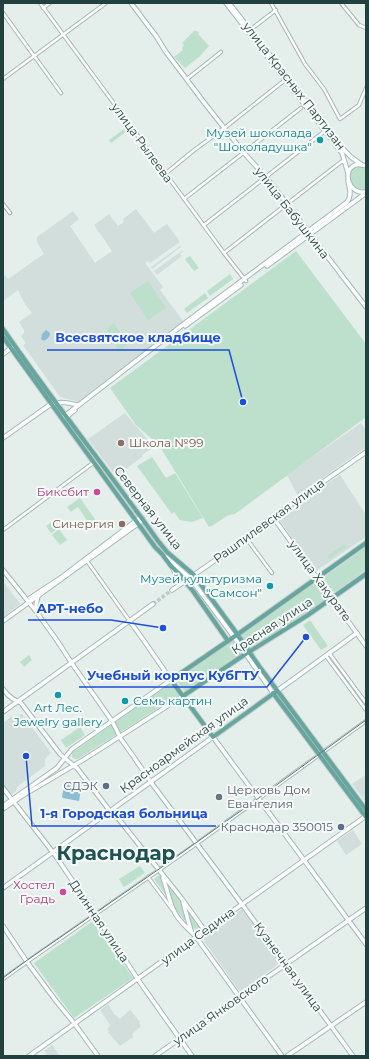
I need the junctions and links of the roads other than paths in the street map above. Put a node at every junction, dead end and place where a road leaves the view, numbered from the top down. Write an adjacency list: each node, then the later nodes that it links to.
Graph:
1 (40, 3): 9 (street, улица Рылеева)
2 (50, 3): 9 (street)
3 (106, 3): 14 (street)
4 (131, 3): 18 (street, улица Бабушкина)
5 (226, 3): 19 (street, улица Красных Партизан)
6 (229, 3): 13 (street, улица Красных Партизан)
7 (271, 3): 10 (street)
8 (343, 4): 12 (street)
9 (44, 8): 14 (street, улица Рылеева)
10 (276, 10): 13 (street); 20 (street)
11 (3, 13): 16 (street)
12 (366, 28)
13 (250, 30): 27 (street, улица Красных Партизан)
14 (63, 34): 16 (street); 29 (street, улица Рылеева)
15 (221, 52): 18 (street)
16 (34, 56): 17 (street); 21 (street)
17 (3, 79)
18 (187, 79): 23 (street, улица Бабушкина)
19 (285, 80): 23 (street); 24 (street, улица Красных Партизан)
20 (366, 88)
21 (61, 93)
22 (301, 108): 25 (street)
23 (224, 128): 25 (street, улица Бабушкина); 29 (street)
24 (325, 131): 26 (street, улица Красных Партизан); 30 (street)
25 (244, 153): 30 (street, улица Бабушкина); 33 (street)
26 (344, 160): 28 (street, улица Красных Партизан); 35 (street)
27 (364, 166): 28 (street)
28 (348, 173): 31 (street, улица Красных Партизан)
29 (166, 174): 33 (street, улица Рылеева)
30 (266, 177): 35 (street, улица Бабушкина); 37 (street)
31 (348, 181): 32 (street); 38 (street, улица Красных Партизан)
32 (366, 192): 38 (street)
33 (184, 199): 37 (street, улица Рылеева)
34 (3, 204): 36 (street)
35 (287, 204): 38 (street, улица Бабушкина); 39 (street)
36 (10, 213)
37 (203, 225): 39 (street, улица Рылеева)
38 (309, 233): 40 (street); 41 (street, улица Бабушкина)
39 (224, 253): 40 (street, улица Рылеева)
40 (245, 280): 47 (street); 48 (street)
41 (366, 307)
42 (3, 329): 44 (main road, Северная улица)
43 (3, 336): 44 (main road, Северная улица)
44 (13, 347): 45 (street); 46 (main road, Северная улица)
45 (3, 354)
46 (53, 404): 47 (street); 48 (main road, Северная улица); 49 (street)
47 (78, 405): 48 (street)
48 (64, 417): 51 (main road, Северная улица); 53 (main road, Северная улица)
49 (3, 438)
50 (366, 452): 52 (street, Рашпилевская улица)
51 (94, 462): 54 (main road, Северная улица); 55 (street)
52 (273, 517): 56 (street, Рашпилевская улица); 65 (street, улица Хакурате)
53 (142, 519): 54 (street); 64 (main road, Северная улица)
54 (137, 522): 58 (main road, Северная улица); 59 (street); 71 (street)
55 (3, 530)
56 (246, 538): 62 (street); 64 (street, Рашпилевская улица)
57 (366, 543): 65 (main road, Красная улица)
58 (162, 554): 60 (main road, Северная улица); 64 (street, Северная улица)
59 (87, 561): 69 (street); 75 (street)
60 (171, 566): 66 (main road, Северная улица); 67 (street, Северная улица)
61 (3, 570): 71 (street, Кузнечная улица)
62 (272, 573)
63 (366, 574): 70 (main road, Красная улица)
64 (192, 576): 66 (street, Рашпилевская улица); 77 (main road, Северная улица)
65 (318, 578): 70 (street, улица Хакурате); 77 (main road, Красная улица)
66 (185, 581): 67 (street, Рашпилевская улица); 78 (main road, Северная улица)
67 (180, 584): 68 (street, Рашпилевская улица)
68 (172, 590)
69 (38, 596): 71 (street); 73 (street)
70 (332, 598): 76 (street, улица Хакурате); 80 (main road, Красная улица)
71 (28, 601): 73 (street, Кузнечная улица); 74 (street)
72 (153, 604): 75 (street)
73 (35, 610): 82 (street, Кузнечная улица)
74 (3, 620)
75 (129, 620): 82 (street); 83 (street)
76 (357, 633): 79 (street, улица Хакурате); 81 (street, Красноармейская улица)
77 (236, 636): 78 (main road, Красная улица); 80 (main road, Северная улица)
78 (228, 641): 83 (main road, Красная улица)
79 (366, 646)
80 (247, 653): 85 (main road, Северная улица); 86 (main road, Красная улица)
81 (328, 654): 85 (street, Красноармейская улица); 88 (street); 89 (street)
82 (71, 662): 87 (street); 91 (street, Кузнечная улица)
83 (171, 680): 86 (main road); 91 (street, Красная улица)
84 (3, 689): 87 (street)
85 (275, 692): 94 (main road, Красноармейская улица); 95 (main road, Северная улица)
86 (183, 696): 93 (street, Красная улица); 94 (main road)
87 (18, 701): 90 (street); 96 (street)
88 (366, 704)
89 (366, 710)
90 (3, 712)
91 (112, 721): 93 (street, Кузнечная улица); 96 (street, Красная улица)
92 (366, 721): 95 (street)
93 (120, 736): 97 (street, Красная улица); 100 (street, Кузнечная улица)
94 (213, 737): 100 (street, Красноармейская улица); 102 (street)
95 (321, 754): 102 (street); 106 (main road, Северная улица); 108 (main road, Северная улица)
96 (64, 758): 97 (street); 98 (street, Красная улица)
97 (73, 765): 99 (street, Красная улица); 107 (street)
98 (43, 777): 99 (street); 103 (street, Красная улица)
99 (46, 782): 103 (street, Красная улица)
100 (151, 782): 107 (street, Красноармейская улица); 109 (street, Кузнечная улица)
101 (3, 788): 103 (street, Длинная улица)
102 (259, 799): 109 (street); 111 (street)
103 (13, 801): 104 (street, Красная улица); 105 (street, Красная улица); 110 (street, Длинная улица)
104 (3, 806)
105 (3, 809)
106 (366, 810)
107 (110, 811): 110 (street, Красноармейская улица); 112 (street)
108 (366, 816): 111 (street, улица Седина)
109 (197, 844): 112 (street); 119 (street, Кузнечная улица)
110 (53, 852): 115 (street, Красноармейская улица); 122 (street, Длинная улица)
111 (303, 860): 119 (street, улица Седина); 123 (street)
112 (159, 870): 113 (street); 114 (street)
113 (163, 875): 116 (street); 118 (street)
114 (148, 877): 117 (street); 122 (street)
115 (3, 888)
116 (168, 893): 117 (street); 121 (street)
117 (162, 896): 121 (street)
118 (182, 899): 125 (street); 126 (street)
119 (242, 904): 125 (street, улица Седина); 130 (street, Кузнечная улица)
120 (366, 908): 123 (street, улица Янковского)
121 (174, 912): 126 (street)
122 (95, 914): 129 (street); 132 (street, Длинная улица)
123 (348, 920): 128 (street); 130 (street, улица Янковского)
124 (3, 926): 129 (street)
125 (205, 931): 127 (street, улица Седина)
126 (191, 932): 127 (street)
127 (196, 937): 132 (street, улица Седина); 133 (street)
128 (366, 944)
129 (27, 962): 131 (street); 135 (street)
130 (286, 965): 133 (street, улица Янковского); 136 (street, Кузнечная улица)
131 (3, 979)
132 (138, 979): 135 (street, улица Седина); 137 (street, Длинная улица)
133 (239, 998): 137 (street, улица Янковского); 142 (street)
134 (366, 1002): 136 (street)
135 (74, 1023): 138 (street, улица Седина); 139 (street)
136 (331, 1026): 143 (street); 144 (street, Кузнечная улица)
137 (180, 1039): 140 (street, улица Янковского); 141 (street, Длинная улица)
138 (29, 1056)
139 (98, 1056)
140 (155, 1056)
141 (192, 1056)
142 (282, 1056)
143 (288, 1056)
144 (353, 1056)

